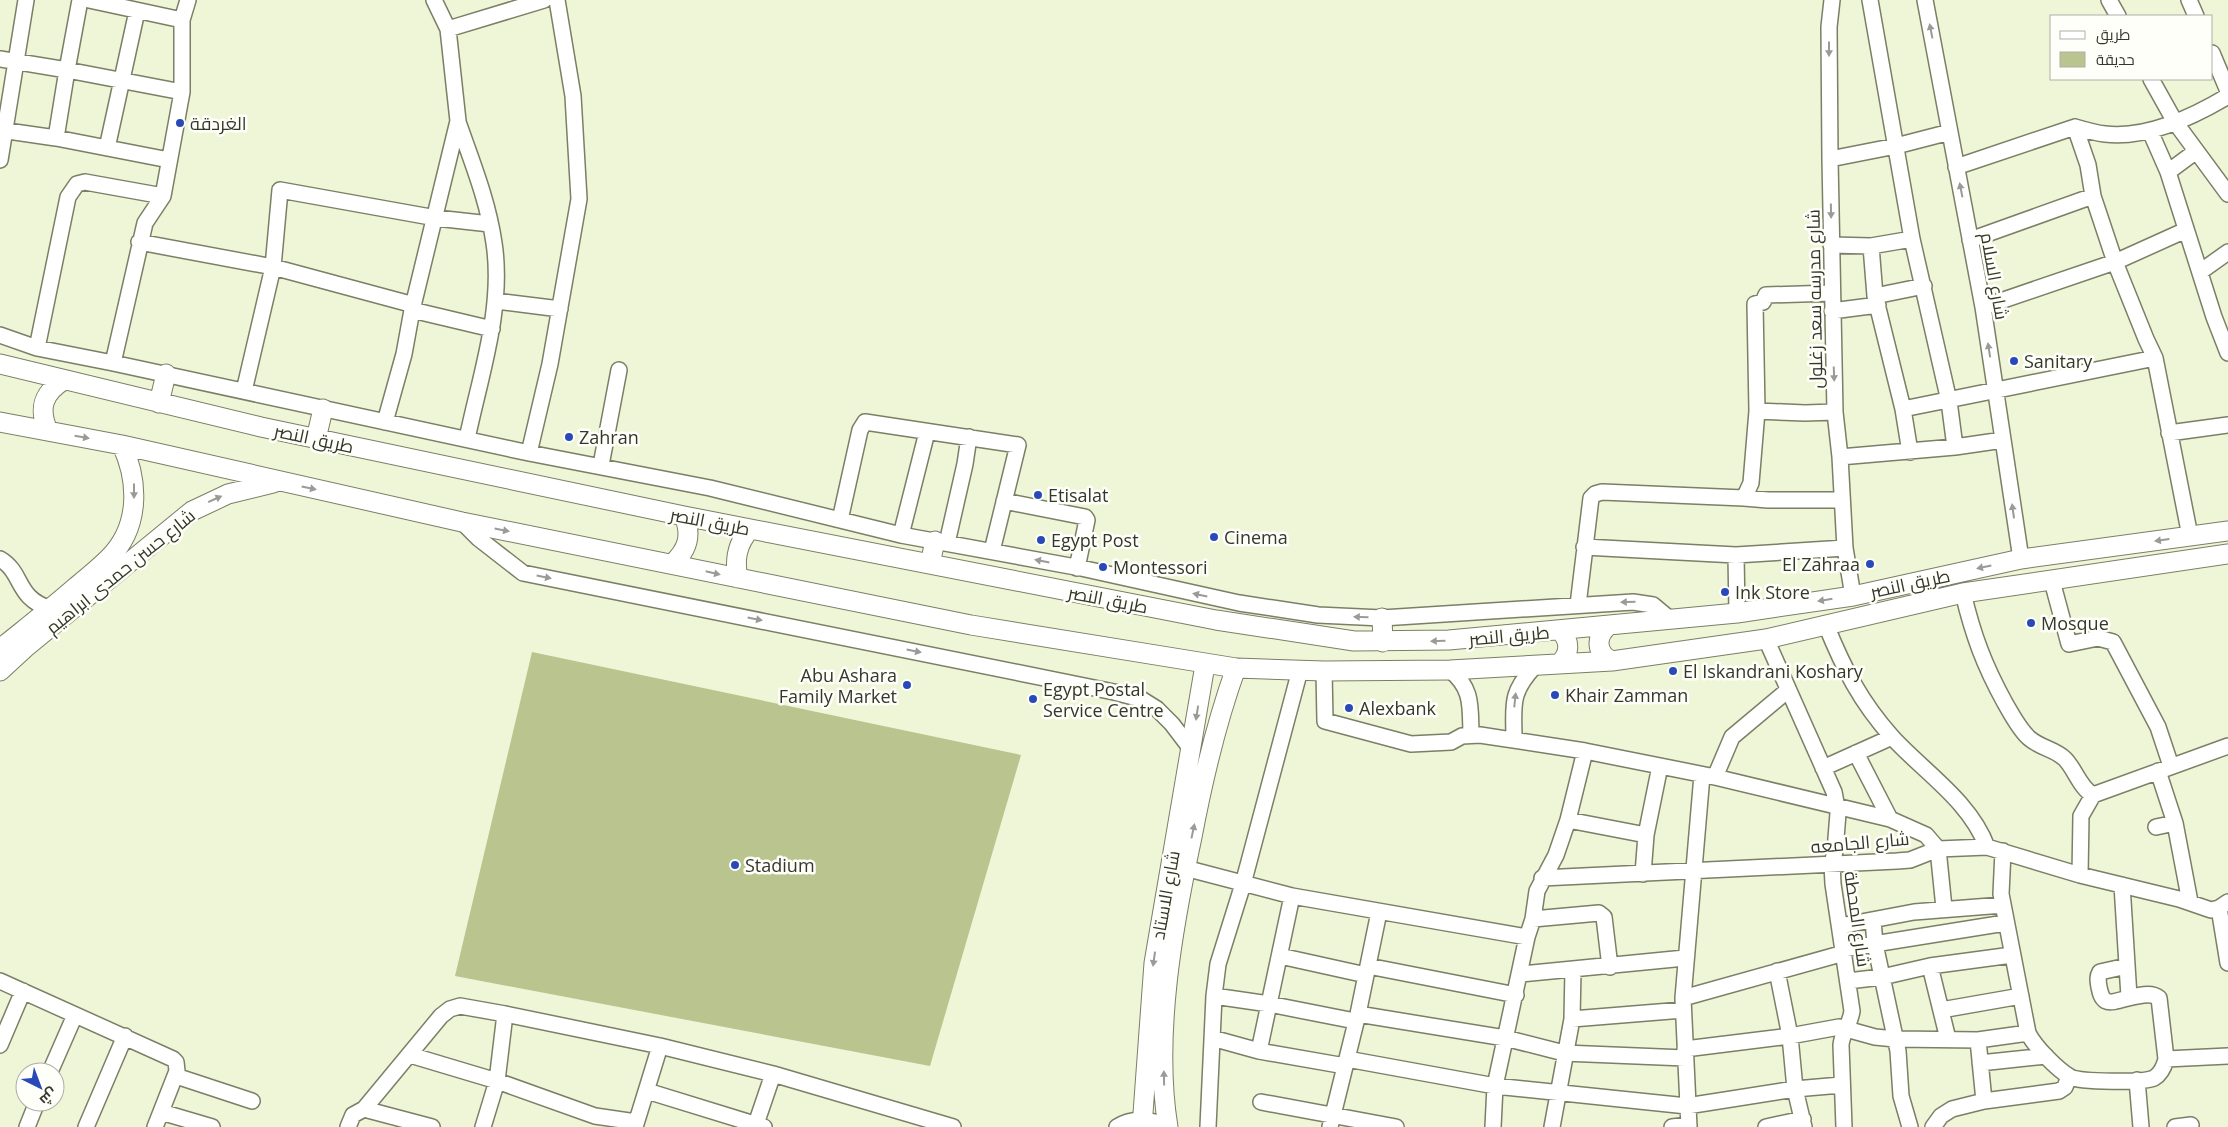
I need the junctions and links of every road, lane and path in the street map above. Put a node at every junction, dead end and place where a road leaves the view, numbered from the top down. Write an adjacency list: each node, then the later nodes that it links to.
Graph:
1 (26, 0): 19 (street)
2 (80, 0): 20 (street)
3 (89, 0): 13 (street)
4 (188, 0): 16 (street)
5 (434, 0): 17 (street)
6 (544, 0): 17 (street)
7 (558, 0): 62 (street)
8 (1832, 0): 36 (street, شارع مدرسه سعد زغلول, one-way to 36)
9 (1870, 0): 33 (street)
10 (1925, 0): 31 (street, شارع السلام, one-way to 10)
11 (2109, 0): 14 (street)
12 (2189, 0): 15 (street)
13 (137, 11): 16 (street); 21 (street)
14 (2117, 15)
15 (2196, 15)
16 (182, 20): 24 (street)
17 (448, 29): 26 (street)
18 (2213, 55): 23 (street)
19 (7, 60): 20 (street); 29 (street)
20 (67, 70): 21 (street); 32 (street)
21 (122, 79): 24 (street); 34 (street)
22 (2152, 80): 27 (street)
23 (2228, 91)
24 (182, 92): 38 (street)
25 (2228, 96): 27 (street)
26 (458, 122): 44 (street); 45 (street)
27 (2175, 122): 30 (street); 35 (street)
28 (2075, 127): 30 (street); 39 (street); 43 (street)
29 (3, 130): 32 (street); 37 (street)
30 (2150, 131): 40 (street)
31 (1950, 132): 33 (street); 39 (street, شارع السلام)
32 (56, 138): 34 (street)
33 (1896, 146): 36 (street); 47 (street)
34 (107, 148): 38 (street)
35 (2196, 152): 40 (street); 41 (street)
36 (1830, 159): 50 (street, شارع مدرسه سعد زغلول, one-way to 50)
37 (0, 160)
38 (169, 160): 42 (street)
39 (1956, 167): 48 (street, شارع السلام, one-way to 39)
40 (2168, 172): 46 (street)
41 (2228, 194)
42 (163, 196): 49 (street); 66 (street)
43 (2093, 196): 48 (street); 53 (street)
44 (436, 218): 45 (street); 54 (street); 60 (street)
45 (490, 224): 59 (street)
46 (2186, 230): 53 (street); 55 (street)
47 (1912, 239): 51 (street); 56 (street)
48 (1970, 240): 61 (street, شارع السلام)
49 (139, 242): 54 (street); 69 (street)
50 (1831, 245): 51 (street); 57 (street, شارع مدرسه سعد زغلول)
51 (1871, 246): 58 (street)
52 (2228, 252): 55 (street)
53 (2115, 262): 61 (street); 68 (street)
54 (273, 267): 60 (street); 75 (street)
55 (2200, 272): 67 (street)
56 (1924, 286): 58 (street); 76 (street)
57 (1832, 293): 63 (street, شارع مدرسه سعد زغلول); 80 (street)
58 (1876, 300): 63 (street); 78 (street)
59 (496, 301): 62 (street); 64 (street)
60 (413, 307): 64 (street); 83 (street)
61 (1983, 307): 74 (street, شارع السلام, one-way to 61)
62 (560, 309): 95 (street)
63 (1832, 311): 81 (street, شارع مدرسه سعد زغلول, one-way to 81)
64 (492, 329): 90 (street)
65 (0, 335): 66 (street)
66 (37, 348): 69 (street)
67 (2228, 353)
68 (2155, 358): 74 (street); 87 (street)
69 (113, 363): 72 (street)
70 (0, 364): 73 (main road, طريق النصر)
71 (619, 370): 97 (street)
72 (166, 374): 75 (street); 77 (main road)
73 (64, 380): 77 (main road, طريق النصر); 85 (main road)
74 (1995, 389): 76 (street); 91 (street, شارع السلام)
75 (244, 391): 79 (street)
76 (1949, 401): 78 (street); 93 (street)
77 (159, 403): 89 (main road, طريق النصر)
78 (1903, 408): 94 (street)
79 (323, 409): 83 (street); 89 (main road)
80 (1757, 411): 81 (street); 99 (street)
81 (1835, 412): 96 (street, شارع مدرسه سعد زغلول)
82 (0, 422): 85 (main road, طريق النصر)
83 (386, 422): 90 (street)
84 (2228, 425): 87 (street)
85 (48, 431): 92 (main road, طريق النصر, one-way to 92)
86 (927, 432): 88 (street); 103 (street); 107 (street)
87 (2169, 433): 108 (street)
88 (969, 437): 101 (street); 109 (street)
89 (316, 439): 102 (main road, طريق النصر)
90 (466, 439): 95 (street)
91 (2003, 440): 93 (street); 116 (street, شارع السلام, one-way to 91)
92 (122, 445): 98 (main road, طريق النصر); 125 (main road, شارع حسن حمدى ابراهيم, one-way to 125)
93 (1954, 447): 94 (street)
94 (1910, 452): 96 (street)
95 (529, 453): 97 (street)
96 (1840, 458): 100 (street, شارع مدرسه سعد زغلول)
97 (601, 465): 103 (street)
98 (279, 482): 104 (main road, طريق النصر, one-way to 104); 133 (main road, شارع حسن حمدى ابراهيم, one-way to 98)
99 (1744, 498): 100 (street); 110 (street)
100 (1842, 500): 111 (street, شارع مدرسه سعد زغلول)
101 (1004, 501): 112 (street); 119 (street)
102 (684, 516): 105 (main road, طريق النصر); 117 (main road)
103 (840, 520): 107 (street)
104 (462, 522): 117 (main road, طريق النصر, one-way to 117); 150 (street, one-way to 150)
105 (750, 529): 118 (main road, طريق النصر); 120 (main road)
106 (2228, 531): 108 (main road, طريق النصر)
107 (901, 535): 109 (street)
108 (2190, 536): 116 (main road, طريق النصر, one-way to 116)
109 (941, 542): 112 (street); 118 (main road)
110 (1584, 547): 114 (street); 124 (street)
111 (1845, 548): 114 (street); 123 (street, شارع مدرسه سعد زغلول)
112 (992, 551): 119 (street, one-way to 112)
113 (2228, 554): 121 (main road, طريق النصر)
114 (1736, 555): 126 (street)
115 (0, 559): 125 (street)
116 (2021, 559): 123 (main road, طريق النصر, one-way to 123)
117 (672, 564): 120 (main road, طريق النصر, one-way to 120)
118 (930, 564): 134 (main road, طريق النصر)
119 (1077, 568): 127 (street, one-way to 119)
120 (738, 578): 138 (main road, طريق النصر)
121 (2052, 581): 122 (main road, طريق النصر); 155 (street)
122 (1963, 593): 130 (main road, طريق النصر); 157 (street)
123 (1853, 596): 126 (main road, طريق النصر, one-way to 126)
124 (1578, 605): 127 (street); 128 (street, one-way to 124)
125 (51, 609): 133 (main road, شارع حسن حمدى ابراهيم)
126 (1738, 613): 128 (main road, طريق النصر)
127 (1382, 618): 134 (main road)
128 (1671, 620): 129 (main road, طريق النصر)
129 (1608, 626): 131 (main road, طريق النصر); 136 (main road)
130 (1826, 626): 132 (main road, طريق النصر); 147 (street)
131 (1560, 630): 134 (main road, طريق النصر, one-way to 134); 137 (main road)
132 (1766, 639): 136 (main road, طريق النصر); 145 (street, شارع المحطة)
133 (20, 642): 135 (main road, شارع حسن حمدى ابراهيم); 143 (main road, شارع حسن حمدى ابراهيم)
134 (1382, 642)
135 (0, 649)
136 (1612, 661): 137 (main road, طريق النصر)
137 (1559, 664): 139 (main road, طريق النصر)
138 (1205, 665): 140 (main road, طريق النصر); 150 (main road, شارع الاستاد, one-way to 150)
139 (1534, 666): 142 (main road, طريق النصر); 148 (street, one-way to 139)
140 (1236, 668): 141 (main road, طريق النصر); 168 (main road, شارع الاستاد, one-way to 140)
141 (1300, 670): 144 (main road, طريق النصر); 173 (street)
142 (1450, 670): 144 (main road, طريق النصر); 146 (street)
143 (0, 671)
144 (1324, 671): 146 (street)
145 (1788, 690): 154 (street, شارع المحطة); 156 (street)
146 (1471, 734): 148 (street)
147 (1892, 737): 152 (street); 164 (street)
148 (1514, 740): 151 (street)
149 (2228, 746): 155 (street)
150 (1191, 750): 255 (main road, شارع الاستاد, one-way to 255)
151 (1585, 751): 153 (street); 160 (street)
152 (1856, 753): 154 (street); 159 (street)
153 (1660, 766): 156 (street); 163 (street)
154 (1823, 768): 158 (street, شارع المحطة)
155 (2164, 768): 157 (street); 161 (street)
156 (1708, 776): 158 (street); 169 (street)
157 (2093, 795): 171 (street)
158 (1838, 805): 159 (street); 167 (street, شارع المحطة)
159 (1890, 819): 165 (street)
160 (1568, 820): 163 (street); 172 (street)
161 (2175, 823): 162 (street); 176 (street)
162 (2156, 827)
163 (1646, 835): 170 (street)
164 (1987, 847): 165 (street, شارع الجامعه); 166 (street, شارع الجامعه)
165 (1938, 849): 167 (street, شارع الجامعه); 179 (street)
166 (2003, 851): 171 (street, شارع الجامعه); 177 (street)
167 (1832, 864): 169 (street, شارع الجامعه); 184 (street, شارع المحطة)
168 (1185, 868): 173 (street); 270 (main road, شارع الاستاد, one-way to 168)
169 (1693, 872): 170 (street, شارع الجامعه); 190 (street)
170 (1643, 874): 172 (street, شارع الجامعه)
171 (2080, 875): 174 (street, شارع الجامعه)
172 (1542, 878): 181 (street)
173 (1243, 884): 175 (street); 205 (street)
174 (2122, 885): 176 (street, شارع الجامعه); 195 (street)
175 (1292, 896): 180 (street); 189 (street)
176 (2190, 902): 178 (street, شارع الجامعه)
177 (2003, 905): 179 (street); 183 (street)
178 (2224, 905): 191 (street)
179 (1944, 908): 182 (street)
180 (1380, 912): 185 (street); 196 (street)
181 (1533, 919): 185 (street); 193 (street)
182 (1872, 920): 184 (street); 186 (street)
183 (2005, 923): 186 (street); 188 (street)
184 (1840, 926): 187 (street, شارع المحطة)
185 (1527, 937): 199 (street)
186 (1875, 944): 187 (street); 200 (street)
187 (1844, 951): 198 (street); 202 (street, شارع المحطة)
188 (2012, 955): 194 (street); 206 (street)
189 (1280, 956): 196 (street); 208 (street)
190 (1685, 958): 193 (street); 209 (street)
191 (2228, 959): 192 (street)
192 (2228, 963)
193 (1610, 966): 197 (street)
194 (1930, 966): 200 (street); 210 (street)
195 (2127, 966): 207 (street); 207 (street)
196 (1367, 970): 204 (street); 213 (street)
197 (1573, 970): 199 (street); 214 (street)
198 (1777, 971): 209 (street); 218 (street)
199 (1520, 974): 204 (street)
200 (1882, 977): 202 (street); 222 (street)
201 (0, 981): 203 (street)
202 (1848, 981): 215 (street, شارع المحطة)
203 (23, 991): 212 (street); 224 (street)
204 (1516, 995): 220 (street)
205 (1214, 996): 208 (street); 219 (street)
206 (2021, 996): 210 (street); 216 (street)
207 (2128, 997): 232 (street)
208 (1269, 1004): 213 (street); 226 (street)
209 (1683, 1004): 214 (street); 228 (street)
210 (1941, 1010): 221 (street)
211 (505, 1014): 225 (street); 229 (street); 240 (street)
212 (75, 1015): 217 (street); 233 (street)
213 (1357, 1018): 220 (street); 234 (street)
214 (1572, 1019): 227 (street)
215 (1848, 1028): 218 (street); 222 (street); 241 (street, شارع المحطة)
216 (2028, 1033): 223 (street); 230 (street)
217 (124, 1036): 237 (street); 262 (street)
218 (1790, 1036): 228 (street); 243 (street)
219 (1212, 1038): 226 (street); 271 (street)
220 (1505, 1038): 227 (street); 242 (street)
221 (1948, 1038): 222 (street); 223 (street)
222 (1895, 1039): 278 (street)
223 (1978, 1040): 235 (street)
224 (0, 1045)
225 (660, 1046): 236 (street); 244 (street)
226 (1259, 1051): 234 (street)
227 (1564, 1053): 228 (street); 245 (street)
228 (1685, 1054): 249 (street)
229 (410, 1055): 240 (street); 250 (street)
230 (2046, 1056): 235 (street); 238 (street)
231 (2228, 1056): 232 (street)
232 (2166, 1059): 239 (street)
233 (54, 1062)
234 (1346, 1063): 242 (street); 253 (street)
235 (1980, 1063): 247 (street)
236 (773, 1074): 259 (street); 268 (street)
237 (176, 1076): 246 (street); 252 (street)
238 (2069, 1076): 239 (street); 247 (street)
239 (2137, 1080): 279 (street)
240 (497, 1081): 256 (street); 267 (street)
241 (1841, 1085): 243 (street); 277 (street, شارع المحطة)
242 (1495, 1086): 245 (street); 273 (street)
243 (1795, 1089): 249 (street); 254 (street)
244 (647, 1091): 256 (street); 259 (street)
245 (1557, 1094): 249 (street); 274 (street)
246 (252, 1101)
247 (1984, 1101): 257 (street)
248 (1261, 1102): 253 (street)
249 (1687, 1106): 260 (street)
250 (364, 1109): 265 (street); 266 (street)
251 (33, 1112): 261 (street)
252 (161, 1112): 263 (street); 264 (street)
253 (1331, 1121): 272 (street)
254 (1804, 1123): 276 (street)
255 (1142, 1124): 269 (street); 270 (street)
256 (636, 1125)
257 (1936, 1125)
258 (2191, 1125): 280 (street)
259 (759, 1126)
260 (1689, 1126): 275 (street)
261 (26, 1127)
262 (86, 1127)
263 (155, 1127)
264 (212, 1127)
265 (348, 1127)
266 (432, 1127)
267 (483, 1127)
268 (953, 1127)
269 (1116, 1127)
270 (1168, 1127)
271 (1208, 1127)
272 (1396, 1127)
273 (1493, 1127)
274 (1552, 1127)
275 (1672, 1127)
276 (1766, 1127)
277 (1844, 1127)
278 (1910, 1127)
279 (2140, 1127)
280 (2175, 1127)

